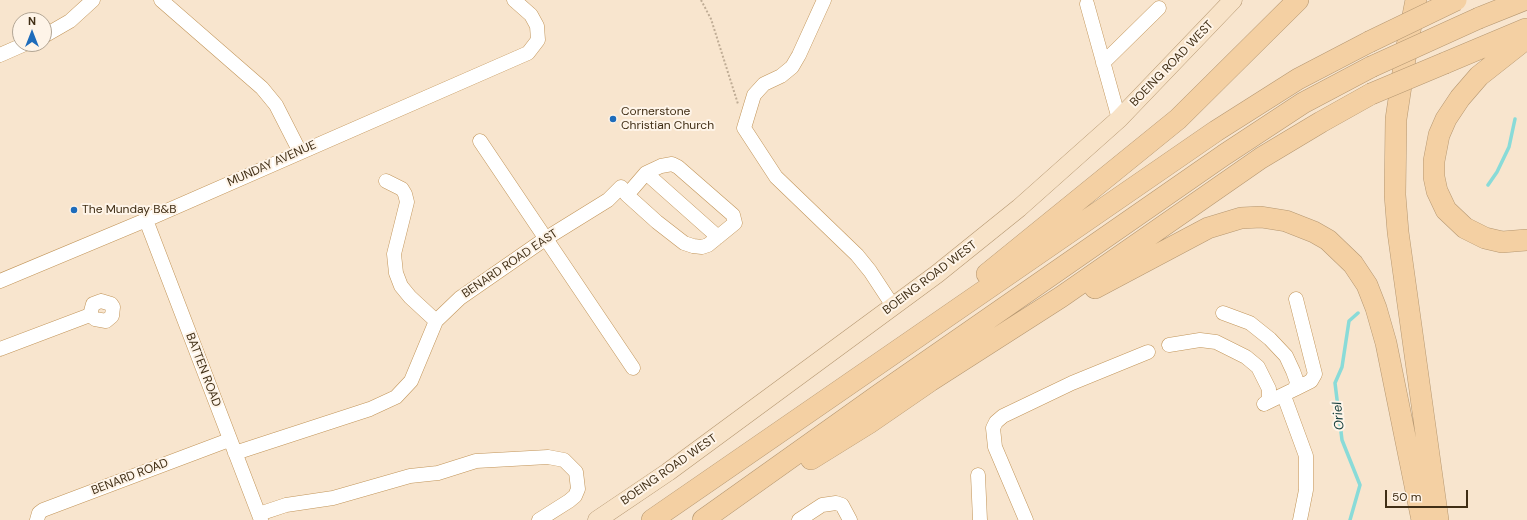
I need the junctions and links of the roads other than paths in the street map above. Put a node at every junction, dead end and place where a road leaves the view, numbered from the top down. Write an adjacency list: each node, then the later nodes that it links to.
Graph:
1 (93, 0): 13 (street)
2 (161, 0): 20 (street)
3 (514, 0): 20 (street, MUNDAY AVENUE)
4 (824, 0): 30 (street)
5 (1233, 0): 18 (main road, BOEING ROAD WEST)
6 (1298, 0): 38 (highway)
7 (1416, 0): 56 (highway)
8 (1456, 0): 38 (highway, bridge)
9 (1524, 0): 45 (highway, bridge)
10 (1087, 4): 17 (street)
11 (1159, 8): 17 (street)
12 (1527, 29): 39 (highway, bridge)
13 (52, 31)
14 (1527, 38): 27 (highway)
15 (12, 50): 16 (street)
16 (0, 55)
17 (1103, 63): 18 (street)
18 (1119, 118): 30 (main road, BOEING ROAD WEST)
19 (480, 141): 26 (street)
20 (300, 152): 24 (street, MUNDAY AVENUE)
21 (646, 173): 23 (street, BENARD ROAD EAST); 25 (street); 25 (street)
22 (386, 181): 33 (street)
23 (624, 191): 25 (street); 26 (street, BENARD ROAD EAST)
24 (146, 220): 28 (street, MUNDAY AVENUE); 41 (street, BATTEN ROAD)
25 (718, 238)
26 (546, 239): 33 (street, BENARD ROAD EAST); 37 (street)
27 (1527, 240)
28 (0, 281)
29 (1296, 299): 40 (street)
30 (893, 306): 48 (main road, BOEING ROAD WEST)
31 (1223, 312): 40 (street)
32 (90, 315): 35 (street)
33 (436, 321): 42 (street, BENARD ROAD EAST)
34 (1169, 345): 40 (street)
35 (0, 349)
36 (1148, 352): 53 (street)
37 (633, 368)
38 (867, 371): 49 (highway)
39 (930, 381): 45 (highway); 55 (highway)
40 (1289, 393): 54 (street)
41 (229, 440): 42 (street, BATTEN ROAD); 46 (street, BENARD ROAD)
42 (235, 453): 44 (street, BATTEN ROAD)
43 (978, 475): 52 (street)
44 (260, 517): 47 (street)
45 (706, 518)
46 (37, 520)
47 (539, 520)
48 (596, 520)
49 (652, 520)
50 (799, 520): 51 (street)
51 (850, 520)
52 (980, 520)
53 (1026, 520)
54 (1300, 520)
55 (1422, 520)
56 (1438, 520)

